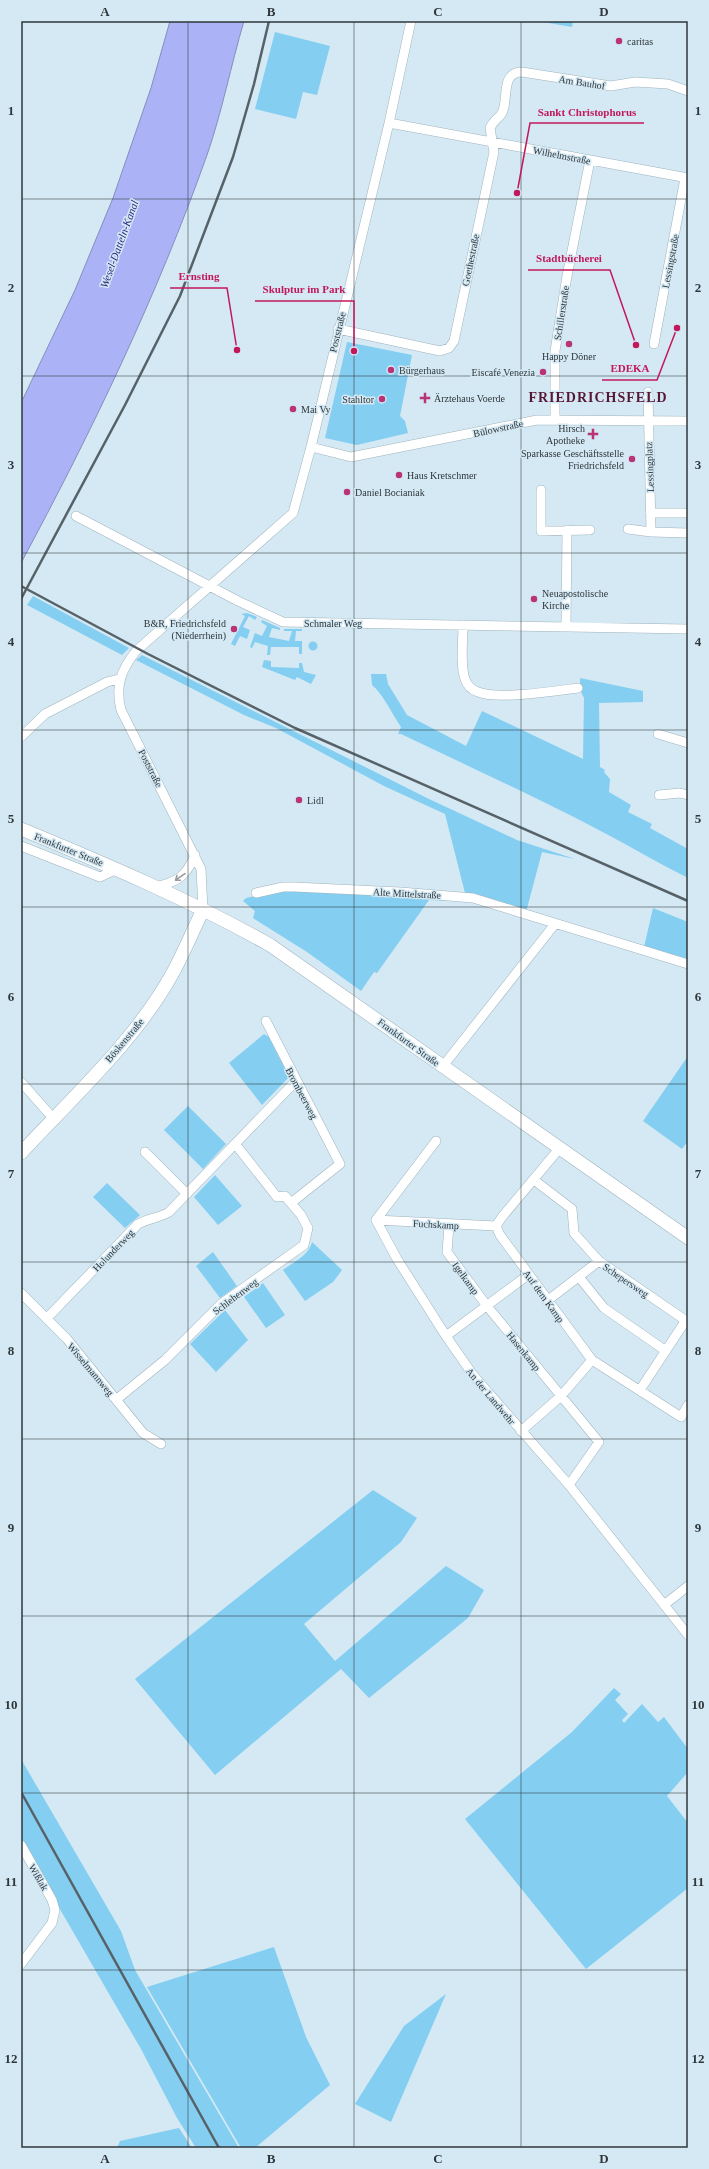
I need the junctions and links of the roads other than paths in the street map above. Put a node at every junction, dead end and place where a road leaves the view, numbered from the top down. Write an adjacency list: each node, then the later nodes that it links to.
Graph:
1 (411, 21): 4 (street, Poststraße)
2 (522, 72): 3 (street, Am Bauhof); 5 (street, Goethestraße)
3 (688, 91)
4 (388, 123): 5 (street, Wilhelmstraße); 8 (street, Poststraße)
5 (493, 143): 6 (street, Wilhelmstraße); 8 (street, Goethestraße)
6 (590, 160): 7 (street, Wilhelmstraße); 11 (street, Schillerstraße)
7 (687, 178): 9 (street, Lessingstraße)
8 (338, 329): 14 (street, Poststraße)
9 (654, 344)
10 (648, 392): 13 (street)
11 (555, 420): 13 (street, Bülowstraße); 14 (street, Bülowstraße)
12 (688, 421): 13 (street, Bülowstraße)
13 (647, 422): 16 (street, Lessingplatz)
14 (311, 447): 24 (street, Poststraße)
15 (541, 490): 20 (street)
16 (650, 513): 17 (street); 22 (street, Lessingplatz)
17 (688, 513)
18 (76, 516): 24 (street)
19 (628, 529): 22 (street)
20 (567, 530): 21 (street); 26 (street)
21 (590, 530)
22 (651, 532): 23 (street)
23 (688, 532)
24 (211, 586): 25 (street, Schmaler Weg); 28 (street, Poststraße)
25 (463, 624): 26 (street, Schmaler Weg); 29 (street)
26 (566, 625): 27 (street, Schmaler Weg)
27 (688, 629)
28 (119, 679): 31 (street); 37 (street, Poststraße)
29 (578, 688)
30 (658, 734): 32 (street)
31 (21, 736)
32 (688, 743)
33 (659, 795): 34 (street)
34 (688, 795)
35 (21, 829): 38 (main road, Frankfurter Straße)
36 (21, 846): 38 (street, Frankfurter Straße)
37 (195, 855): 39 (street, one-way to 39); 41 (street, Poststraße)
38 (118, 869): 39 (main road, Frankfurter Straße)
39 (154, 887): 41 (main road, Frankfurter Straße)
40 (256, 893): 42 (street, Alte Mittelstraße)
41 (203, 910): 45 (main road, Frankfurter Straße); 48 (main road, Böskenstraße)
42 (555, 924): 43 (street, Alte Mittelstraße); 45 (street)
43 (688, 964)
44 (266, 1021): 46 (street, Brombeerweg)
45 (443, 1066): 51 (main road, Frankfurter Straße)
46 (296, 1081): 50 (street, Holunderweg); 56 (street, Brombeerweg)
47 (21, 1082): 48 (street)
48 (54, 1118): 53 (main road, Böskenstraße)
49 (436, 1141): 57 (street)
50 (236, 1145): 55 (street, Holunderweg); 56 (street, Schlehenweg)
51 (559, 1149): 54 (street); 60 (main road, Frankfurter Straße)
52 (145, 1152): 55 (street)
53 (21, 1153)
54 (534, 1180): 59 (street); 61 (street)
55 (187, 1194): 67 (street, Holunderweg)
56 (291, 1204): 74 (street, Schlehenweg)
57 (376, 1220): 58 (street, Fuchskamp); 69 (street, An der Landwehr)
58 (449, 1225): 59 (street, Fuchskamp); 66 (street, Igelkamp)
59 (496, 1226): 62 (street, Auf dem Kamp)
60 (688, 1238)
61 (599, 1261): 63 (street, Schepersweg); 68 (street, Schepersweg)
62 (528, 1275): 65 (street, Auf dem Kamp); 66 (street)
63 (579, 1277): 65 (street, Schepersweg); 70 (street)
64 (21, 1293): 67 (street, Wisselmannweg)
65 (547, 1301): 71 (street, Auf dem Kamp)
66 (487, 1306): 69 (street); 73 (street, Hasenkamp)
67 (47, 1318): 74 (street, Wisselmannweg)
68 (687, 1321): 70 (street)
69 (446, 1336): 76 (street, An der Landwehr)
70 (666, 1351): 72 (street)
71 (592, 1360): 72 (street, Auf dem Kamp); 73 (street)
72 (640, 1390): 75 (street, Auf dem Kamp)
73 (561, 1396): 76 (street); 78 (street, Hasenkamp)
74 (116, 1399): 77 (street, Wisselmannweg)
75 (688, 1405)
76 (521, 1432): 78 (street, An der Landwehr)
77 (161, 1444)
78 (569, 1485): 80 (street, An der Landwehr)
79 (688, 1586): 80 (street)
80 (664, 1605): 81 (street, An der Landwehr)
81 (688, 1635)
82 (21, 1846): 83 (street, Wißlak)
83 (21, 1964)

